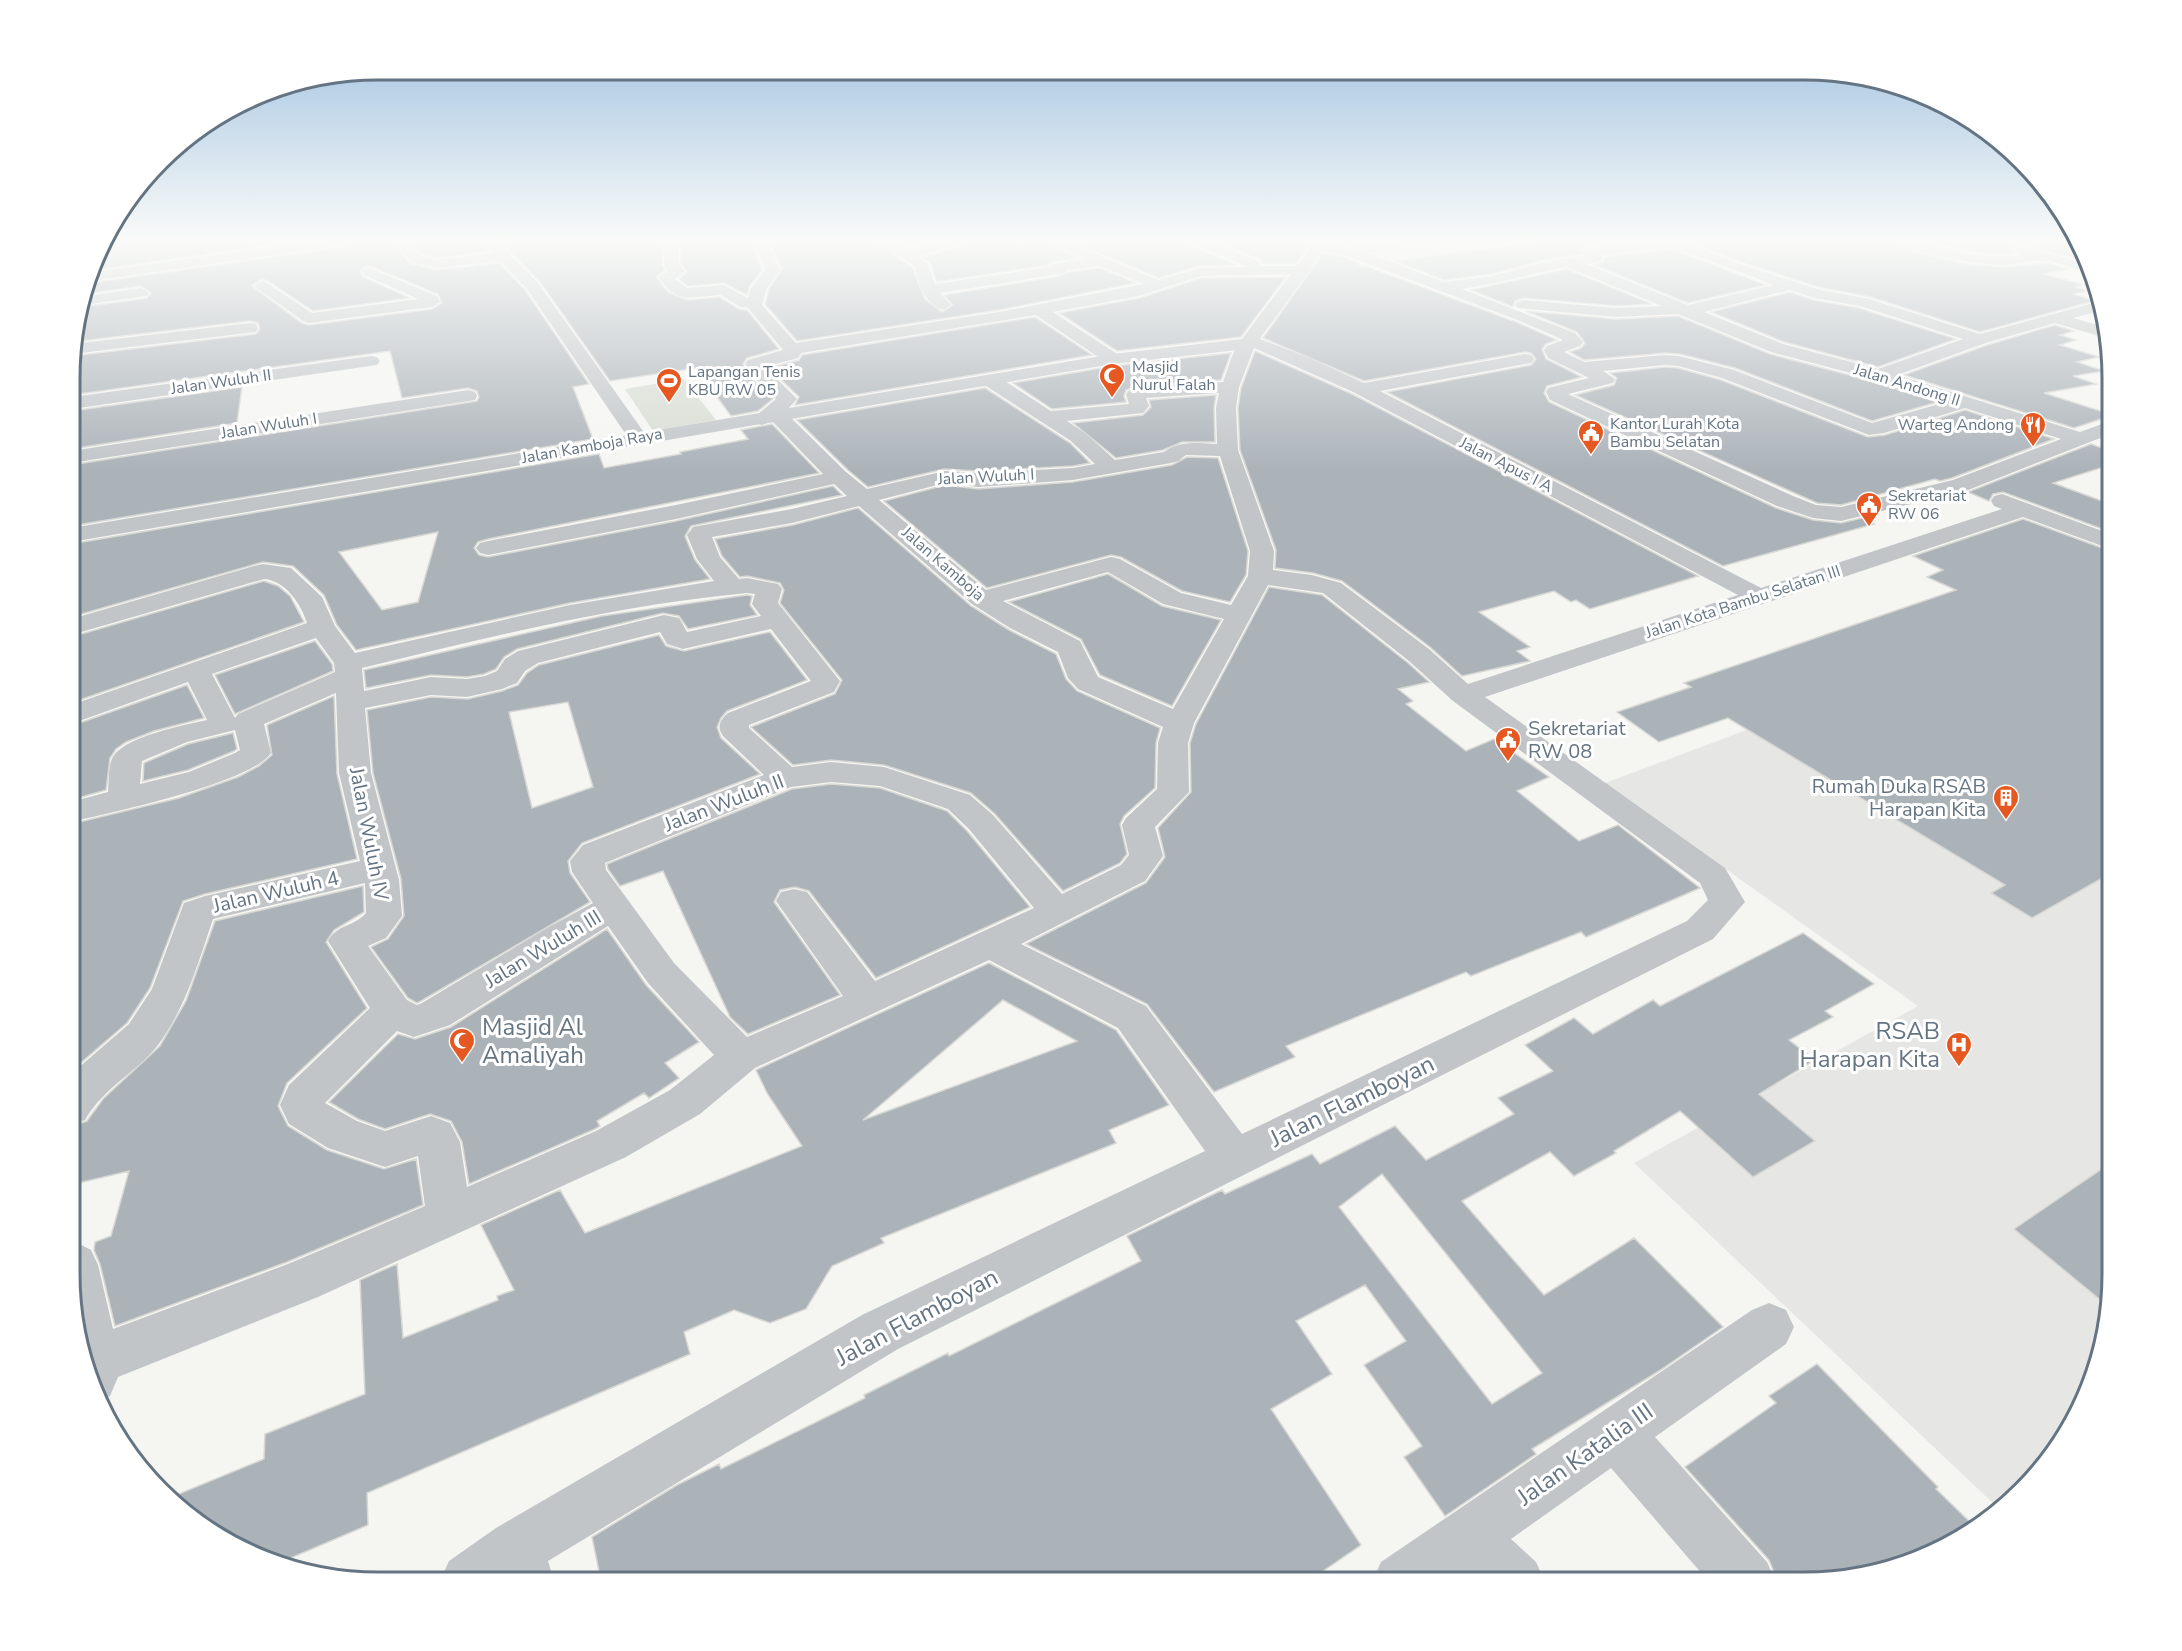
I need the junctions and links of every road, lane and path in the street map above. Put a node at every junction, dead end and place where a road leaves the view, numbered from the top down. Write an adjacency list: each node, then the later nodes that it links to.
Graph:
1 (360, 318): 22 (street)
2 (555, 318): 36 (street)
3 (764, 318): 18 (street)
4 (961, 318): 12 (street)
5 (990, 318): 12 (street)
6 (1052, 318): 20 (street)
7 (1266, 318): 16 (street)
8 (1522, 318): 23 (street)
9 (1705, 318): 19 (street, Jalan Andong II)
10 (1914, 318): 15 (street)
11 (2052, 318): 14 (street); 15 (street)
12 (966, 322): 18 (street)
13 (250, 328): 17 (street)
14 (2099, 331)
15 (1980, 339): 25 (street)
16 (1248, 342): 20 (street, Jalan Kamboja Raya); 27 (street); 28 (street, Jalan Apus I A)
17 (81, 349)
18 (792, 350): 33 (street)
19 (1807, 357): 24 (street); 25 (street, Jalan Andong II)
20 (1113, 359): 26 (street, Jalan Kamboja Raya)
21 (1524, 359): 28 (street)
22 (371, 361): 29 (street); 31 (street, Jalan Wuluh II)
23 (1584, 367): 24 (street); 42 (street)
24 (1728, 374): 32 (street)
25 (1879, 375): 32 (street, Jalan Andong II)
26 (990, 380): 33 (street, Jalan Kamboja Raya); 34 (street)
27 (1230, 387): 34 (street); 38 (street)
28 (1363, 389): 50 (street, Jalan Apus I A)
29 (383, 392): 30 (street, Jalan Wuluh I); 39 (street, Jalan Wuluh I)
30 (468, 396)
31 (80, 402)
32 (1966, 402): 37 (street, Jalan Andong II)
33 (770, 417): 36 (street, Jalan Kamboja Raya); 41 (street, Jalan Kamboja)
34 (1049, 417): 40 (street)
35 (2102, 430): 37 (street)
36 (638, 438): 45 (street, Jalan Kamboja Raya)
37 (2080, 438): 42 (street)
38 (1228, 450): 40 (street, Jalan Wuluh I); 48 (street)
39 (80, 454)
40 (1109, 466): 43 (street, Jalan Wuluh I)
41 (838, 477): 43 (street, Jalan Kamboja); 47 (street)
42 (1960, 485): 44 (street)
43 (864, 497): 49 (street, Jalan Wuluh I); 51 (street, Jalan Kamboja)
44 (2024, 509): 46 (street); 50 (street, Jalan Kota Bambu Selatan III)
45 (80, 533)
46 (2102, 538)
47 (488, 548)
48 (1260, 576): 53 (street); 58 (street, Jalan Flamboyan)
49 (731, 585): 54 (street); 57 (street)
50 (1760, 597): 58 (street, Jalan Kota Bambu Selatan III)
51 (981, 598): 53 (street); 61 (street, Jalan Kamboja)
52 (318, 614): 55 (street); 56 (street); 57 (street)
53 (1239, 615): 61 (street)
54 (776, 621): 57 (street); 62 (street)
55 (80, 624)
56 (196, 670): 59 (street); 60 (street)
57 (349, 681): 60 (street); 65 (street, Jalan Wuluh IV)
58 (1463, 695): 74 (street, Jalan Flamboyan)
59 (80, 712)
60 (236, 722): 63 (street); 63 (street)
61 (1179, 723): 68 (street)
62 (785, 778): 67 (street, Jalan Wuluh II); 68 (street, Jalan Wuluh II)
63 (123, 799): 64 (street)
64 (80, 810)
65 (379, 868): 71 (street, Jalan Wuluh IV); 73 (street, Jalan Wuluh 4)
66 (794, 902): 70 (street)
67 (614, 907): 71 (street, Jalan Wuluh III); 72 (street, Jalan Wuluh III)
68 (1057, 912): 69 (street)
69 (989, 944): 70 (street); 74 (street)
70 (868, 1001): 72 (street)
71 (393, 1010): 75 (street)
72 (741, 1057): 75 (street)
73 (80, 1092)
74 (1235, 1158): 82 (street, Jalan Flamboyan)
75 (449, 1217): 79 (street)
76 (81, 1301): 78 (street)
77 (1769, 1327): 80 (street, Jalan Katalia III)
78 (91, 1353)
79 (95, 1369)
80 (1616, 1433): 81 (street, Jalan Katalia III); 86 (street)
81 (1467, 1536): 84 (street, Jalan Katalia III); 85 (street)
82 (520, 1565): 83 (street, Jalan Flamboyan)
83 (497, 1572)
84 (1415, 1572)
85 (1505, 1572)
86 (1738, 1572)

